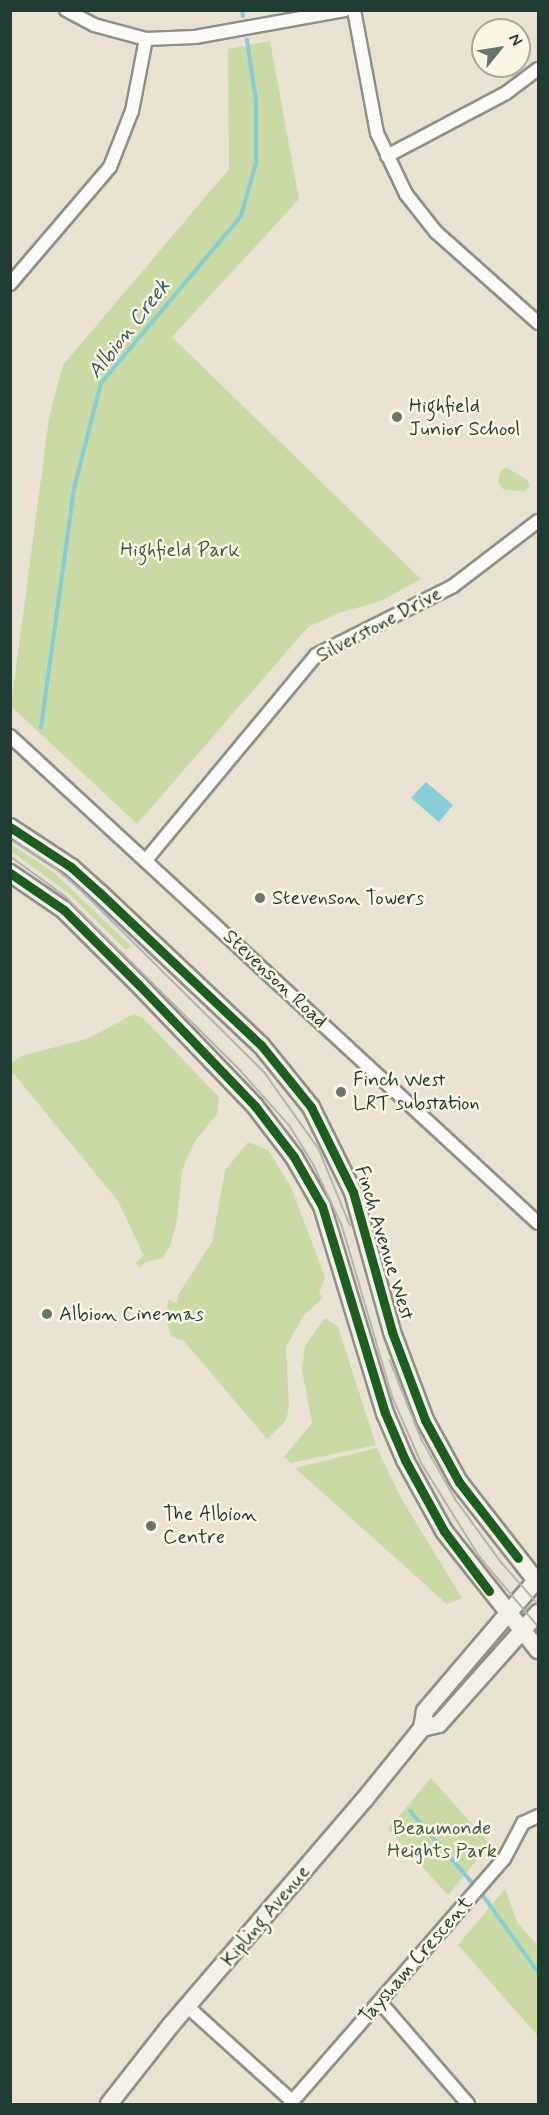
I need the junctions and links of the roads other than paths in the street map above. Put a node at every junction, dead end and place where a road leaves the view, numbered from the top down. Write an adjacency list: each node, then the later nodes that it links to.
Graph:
1 (66, 10): 4 (street)
2 (345, 10): 4 (street)
3 (354, 10): 6 (street)
4 (146, 39): 7 (street)
5 (538, 69): 6 (street)
6 (387, 156): 8 (street)
7 (10, 284)
8 (538, 324)
9 (538, 521): 12 (street, Silverstone Drive)
10 (10, 736): 12 (street, Stevenson Road)
11 (10, 827): 15 (main road, Finch Avenue West)
12 (146, 860): 14 (street, Stevenson Road)
13 (10, 873): 17 (main road)
14 (538, 1223)
15 (538, 1580): 17 (main road, Kipling Avenue)
16 (538, 1613): 18 (main road, Kipling Avenue)
17 (508, 1614): 18 (main road); 20 (main road, Kipling Avenue)
18 (522, 1631): 19 (main road); 20 (main road, Kipling Avenue)
19 (538, 1650)
20 (422, 1728): 23 (main road, Kipling Avenue)
21 (538, 1816): 22 (street, Taysham Crescent)
22 (380, 2002): 24 (street, Taysham Crescent); 26 (street)
23 (188, 2007): 24 (street); 25 (main road, Kipling Avenue)
24 (291, 2103)
25 (109, 2104)
26 (468, 2104)

